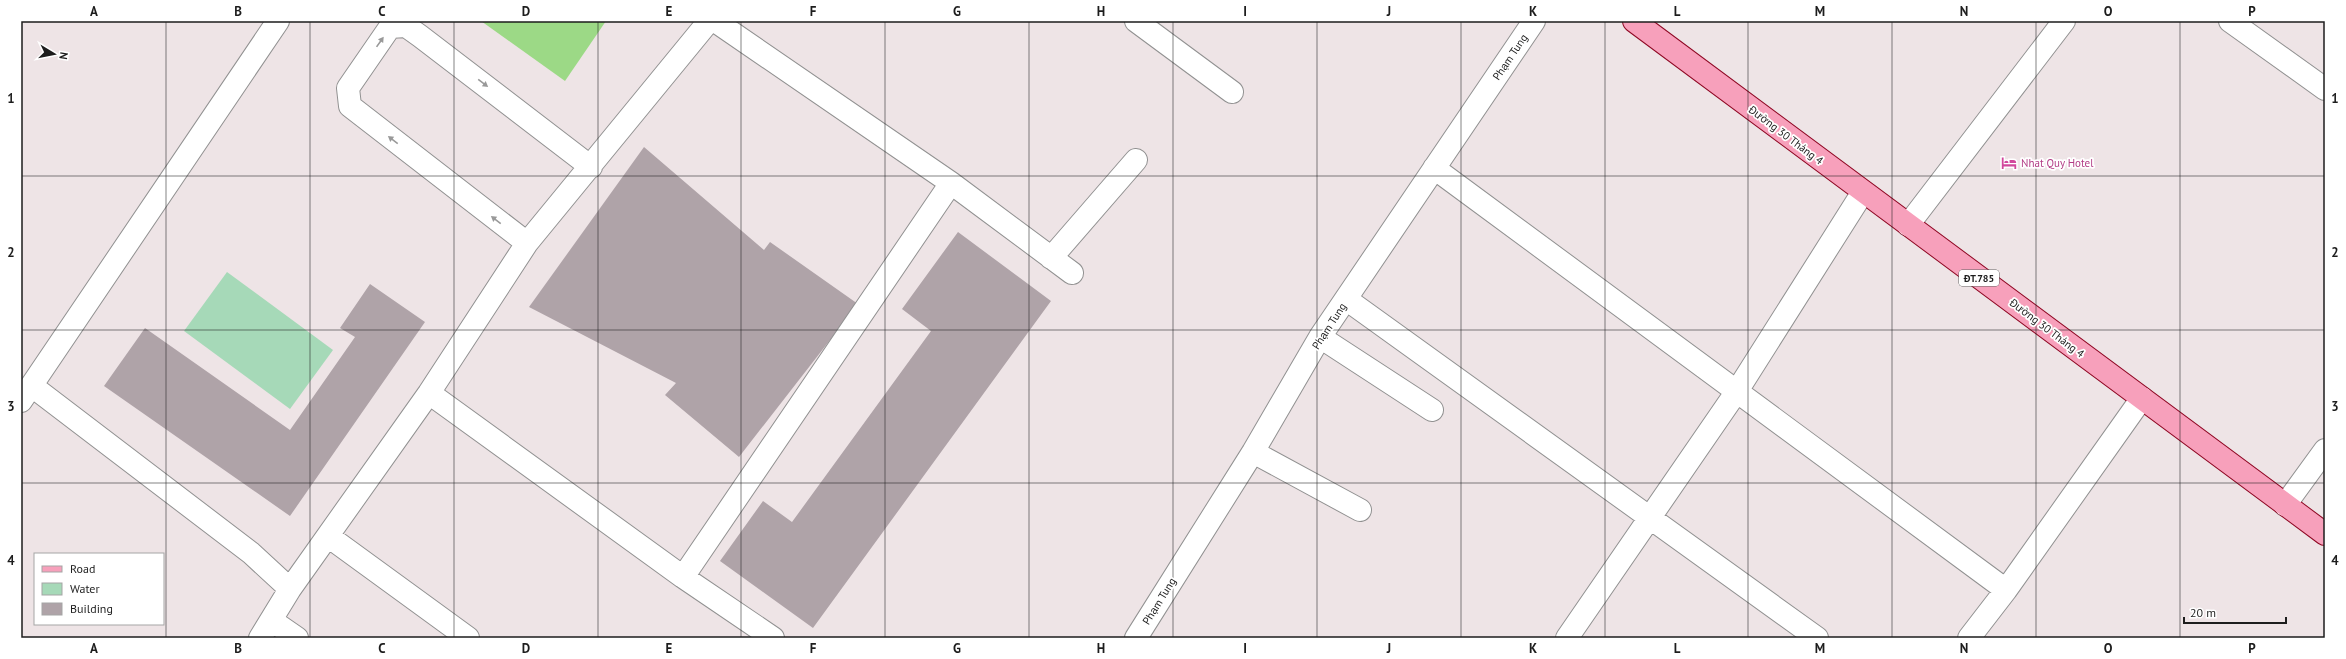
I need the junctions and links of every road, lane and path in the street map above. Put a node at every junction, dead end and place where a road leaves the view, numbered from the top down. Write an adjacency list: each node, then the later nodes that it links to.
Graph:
1 (278, 21): 24 (street)
2 (709, 21): 12 (street)
3 (715, 21): 14 (street)
4 (1136, 21): 10 (street)
5 (1534, 21): 13 (street, Phạm Tung)
6 (1634, 21): 15 (main road, Đường 30 Tháng 4 / ĐT.785)
7 (2064, 21): 16 (street)
8 (2230, 21): 9 (street)
9 (2325, 89)
10 (1232, 92)
11 (1136, 160): 18 (street)
12 (591, 167): 17 (street); 17 (street, one-way to 12)
13 (1434, 168): 20 (street, Phạm Tung); 22 (street)
14 (951, 183): 18 (street); 34 (street)
15 (1863, 192): 16 (main road, Đường 30 Tháng 4 / ĐT.785); 22 (street)
16 (1908, 225): 25 (main road, Đường 30 Tháng 4 / ĐT.785)
17 (527, 243): 23 (street)
18 (1051, 258): 19 (street)
19 (1072, 273)
20 (1346, 299): 21 (street, Phạm Tung); 31 (street)
21 (1320, 337): 26 (street); 28 (street, Phạm Tung)
22 (1737, 391): 31 (street); 36 (street)
23 (429, 393): 33 (street); 34 (street)
24 (27, 394): 35 (street)
25 (2142, 398): 29 (main road, Đường 30 Tháng 4 / ĐT.785); 36 (street)
26 (1432, 410)
27 (2325, 450): 29 (street)
28 (1253, 452): 30 (street); 41 (street, Phạm Tung)
29 (2285, 505): 32 (main road, Đường 30 Tháng 4 / ĐT.785)
30 (1360, 510)
31 (1650, 517): 42 (street); 43 (street)
32 (2325, 534)
33 (328, 536): 35 (street); 39 (street)
34 (683, 577): 40 (street)
35 (290, 589): 37 (street)
36 (2006, 590): 44 (street)
37 (265, 629): 38 (street)
38 (297, 638)
39 (468, 638)
40 (773, 638)
41 (1136, 638)
42 (1567, 638)
43 (1817, 638)
44 (1969, 638)

